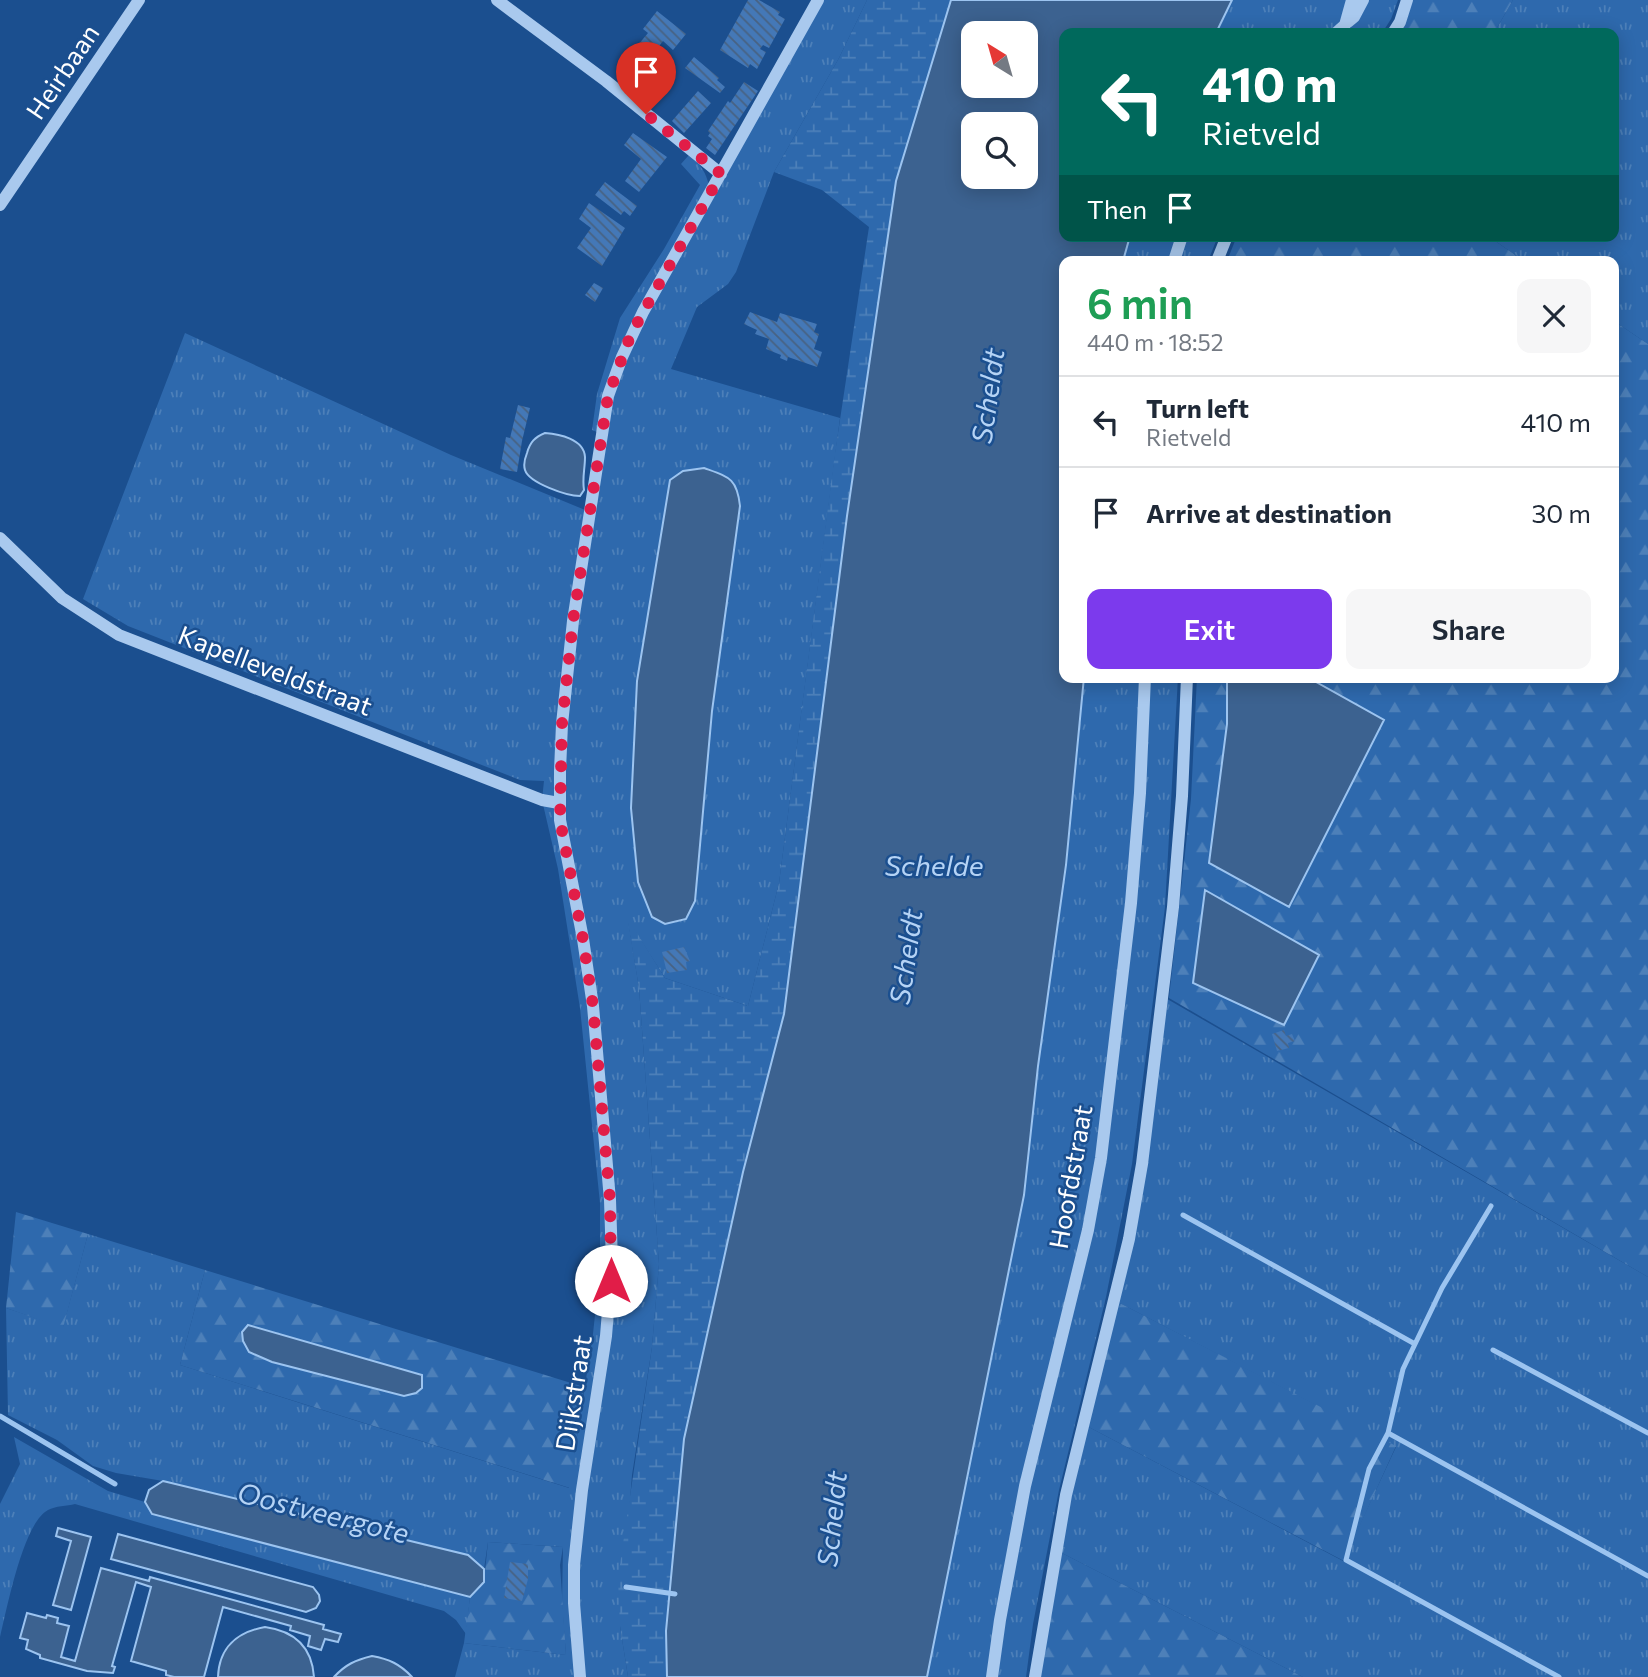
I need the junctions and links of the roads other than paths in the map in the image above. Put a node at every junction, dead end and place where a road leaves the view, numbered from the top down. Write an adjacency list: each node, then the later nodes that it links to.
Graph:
1 (139, 0): 11 (street, Heirbaan)
2 (496, 0): 10 (street)
3 (818, 0): 10 (street, Dijkstraat)
4 (1352, 0): 7 (street)
5 (1363, 0): 8 (street)
6 (1407, 0): 9 (street)
7 (1341, 28)
8 (1342, 28)
9 (1396, 28)
10 (721, 174): 15 (street, Dijkstraat)
11 (0, 205)
12 (0, 538): 15 (street, Kapelleveldstraat)
13 (1146, 683): 17 (street, Hoofdstraat)
14 (1187, 683): 18 (street)
15 (559, 803): 16 (street, Dijkstraat)
16 (580, 1677)
17 (992, 1677)
18 (1035, 1677)

